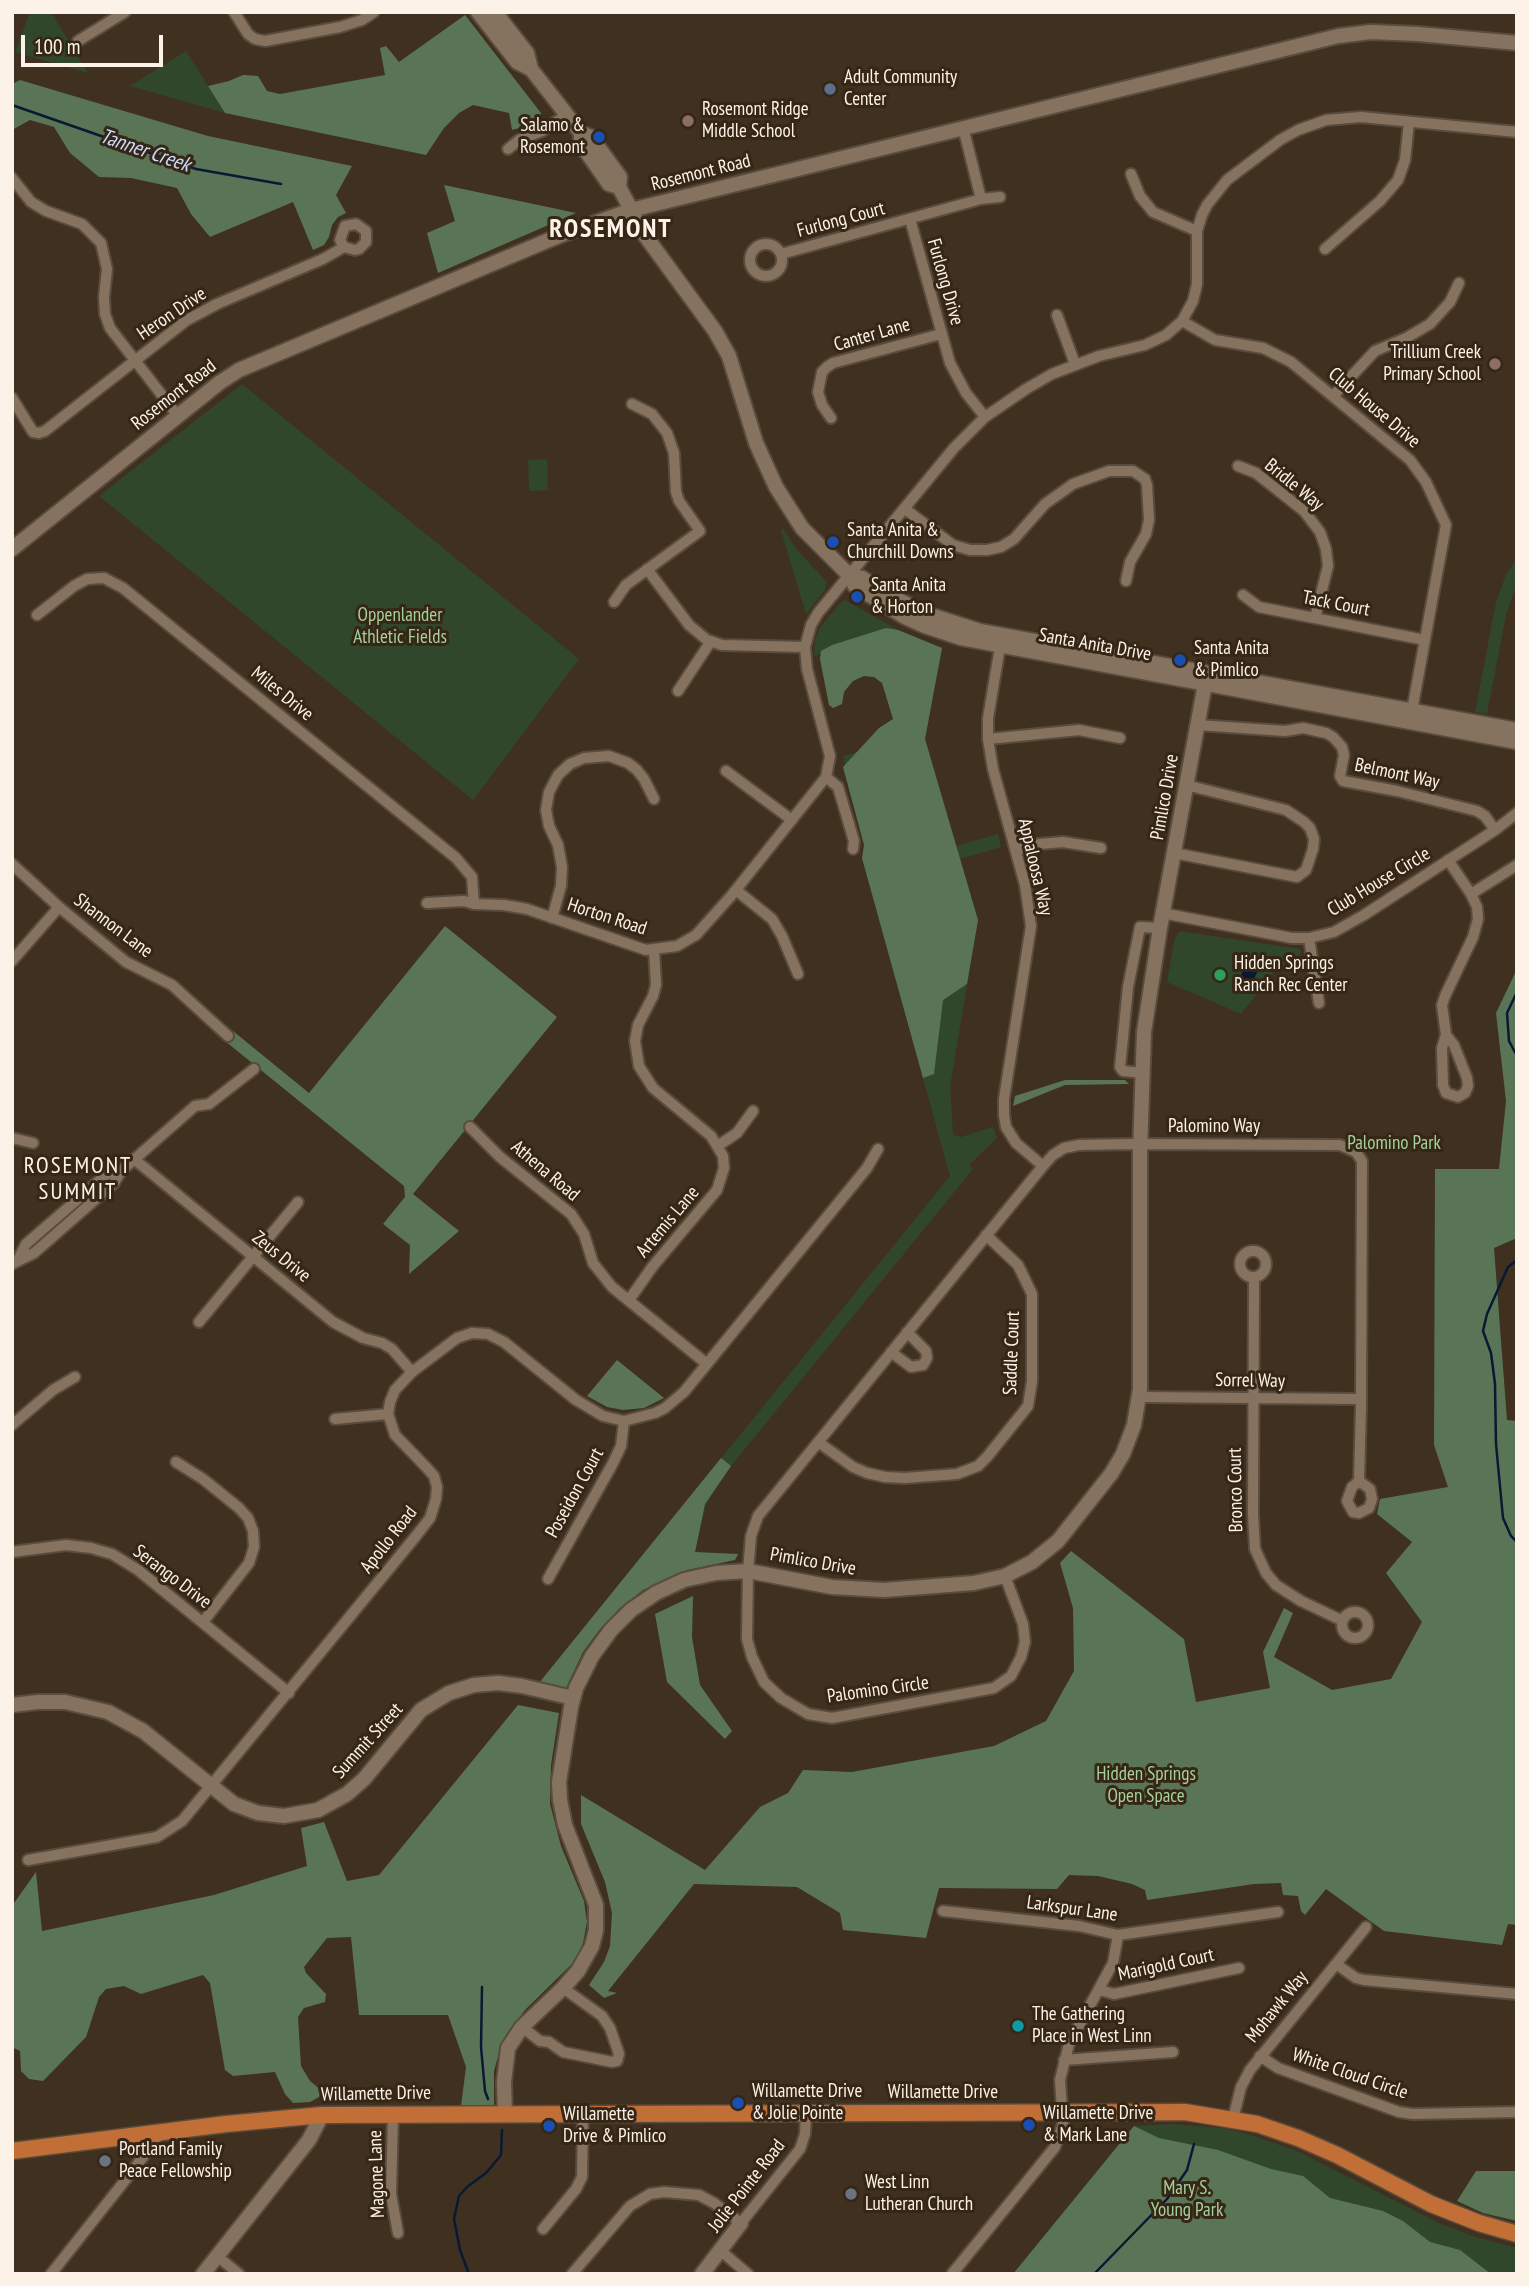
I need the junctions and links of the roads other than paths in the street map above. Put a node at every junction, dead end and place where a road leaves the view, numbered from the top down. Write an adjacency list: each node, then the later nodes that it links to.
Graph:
1 (125, 12): 6 (street)
2 (234, 12): 3 (street)
3 (374, 12)
4 (478, 12): 8 (main road)
5 (495, 12): 8 (main road)
6 (78, 41)
7 (1517, 43): 11 (main road, Rosemont Road)
8 (531, 69): 9 (main road)
9 (567, 115): 13 (street); 18 (main road, Santa Anita Drive)
10 (1409, 122): 12 (street); 20 (street); 22 (street)
11 (963, 127): 17 (street); 18 (main road, Rosemont Road)
12 (1517, 132)
13 (508, 149)
14 (1131, 174): 20 (street)
15 (12, 178): 28 (street)
16 (1000, 197): 17 (street, Furlong Drive)
17 (981, 199): 19 (street, Furlong Drive)
18 (631, 209): 33 (main road, Rosemont Road); 40 (main road, Santa Anita Drive)
19 (910, 219): 23 (street, Furlong Court); 27 (street, Furlong Drive)
20 (1197, 231): 26 (street)
21 (344, 247): 28 (street, Heron Drive)
22 (1325, 248)
23 (781, 254)
24 (1458, 283): 30 (street)
25 (1058, 315): 29 (street)
26 (1182, 321): 29 (street); 30 (street, Club House Drive)
27 (941, 334): 34 (street, Furlong Drive); 35 (street, Canter Lane)
28 (135, 360): 31 (street, Heron Drive); 33 (street)
29 (1075, 364): 34 (street)
30 (1333, 396): 46 (street, Club House Drive)
31 (12, 398)
32 (632, 404): 39 (street)
33 (178, 416): 38 (main road, Rosemont Road)
34 (985, 417): 37 (street)
35 (831, 418)
36 (1238, 466): 45 (street, Bridle Way)
37 (905, 509): 40 (street); 41 (street)
38 (12, 549)
39 (648, 569): 43 (street); 47 (street)
40 (850, 576): 48 (street); 49 (main road, Santa Anita Drive); 50 (main road, Santa Anita Drive)
41 (1126, 581)
42 (1244, 595): 45 (street, Tack Court)
43 (614, 602)
44 (37, 615): 75 (street, Miles Drive)
45 (1315, 618): 46 (street, Tack Court)
46 (1425, 640): 52 (street, Club House Drive)
47 (711, 641): 48 (street); 51 (street)
48 (804, 647): 59 (street)
49 (1000, 647): 50 (main road, Santa Anita Drive); 56 (street, Appaloosa Way)
50 (1206, 679): 52 (main road, Santa Anita Drive); 53 (main road, Pimlico Drive)
51 (678, 691)
52 (1411, 716): 54 (main road, Santa Anita Drive); 57 (main road, Santa Anita Drive)
53 (1198, 725): 60 (main road, Pimlico Drive); 64 (street, Belmont Way)
54 (1517, 730)
55 (1120, 738): 56 (street)
56 (988, 739): 67 (street, Appaloosa Way)
57 (1517, 742)
58 (726, 771): 63 (street)
59 (826, 777): 63 (street, Horton Road); 66 (street)
60 (1186, 785): 68 (main road, Pimlico Drive); 68 (street)
61 (654, 799): 77 (street)
62 (1517, 813): 64 (street, Club House Circle)
63 (792, 820): 72 (street, Horton Road)
64 (1495, 830): 69 (street, Club House Circle)
65 (1101, 848): 67 (street)
66 (853, 849)
67 (1016, 850): 96 (street, Appaloosa Way)
68 (1174, 853): 78 (main road, Pimlico Drive)
69 (1448, 860): 73 (street); 79 (street, Club House Circle)
70 (12, 864): 76 (street, Shannon Lane)
71 (1517, 864): 73 (street)
72 (736, 890): 80 (street, Horton Road); 82 (street)
73 (1471, 894): 85 (street)
74 (427, 903): 75 (street, Horton Road)
75 (474, 904): 77 (street, Horton Road)
76 (60, 907): 81 (street); 84 (street, Shannon Lane)
77 (552, 918): 80 (street, Horton Road)
78 (1161, 920): 79 (street, Club House Circle); 87 (main road, Pimlico Drive); 87 (street)
79 (1308, 938): 83 (street)
80 (654, 950): 93 (street)
81 (12, 961)
82 (798, 974)
83 (1319, 1003)
84 (228, 1035)
85 (1446, 1035): 85 (street)
86 (254, 1069): 95 (street)
87 (1143, 1073): 92 (main road, Pimlico Drive)
88 (753, 1111): 93 (street)
89 (470, 1127): 102 (street, Athena Road)
90 (12, 1138): 91 (street)
91 (33, 1143)
92 (1140, 1144): 96 (street, Palomino Way); 109 (main road, Pimlico Drive); 111 (street, Palomino Way)
93 (719, 1145): 102 (street, Artemis Lane)
94 (878, 1149): 106 (street)
95 (134, 1159): 99 (street, Zeus Drive); 100 (street)
96 (1042, 1166): 98 (street, Palomino Way)
97 (298, 1202): 99 (street)
98 (986, 1235): 104 (street, Palomino Way); 116 (street, Saddle Court)
99 (253, 1257): 103 (street); 107 (street, Zeus Drive)
100 (15, 1262)
101 (1254, 1277): 110 (street, Bronco Court)
102 (628, 1300): 106 (street, Athena Road)
103 (199, 1322)
104 (907, 1332): 105 (street, Palomino Way); 105 (street)
105 (891, 1352): 116 (street, Palomino Way)
106 (707, 1364): 114 (street)
107 (412, 1372): 112 (street); 114 (street)
108 (75, 1377): 115 (street)
109 (1139, 1398): 110 (street, Sorrel Way); 121 (main road, Pimlico Drive)
110 (1252, 1398): 111 (street, Sorrel Way); 123 (street, Bronco Court)
111 (1361, 1399): 118 (street, Palomino Way)
112 (388, 1413): 113 (street); 125 (street, Apollo Road)
113 (335, 1419)
114 (624, 1421): 122 (street, Poseidon Court)
115 (12, 1425)
116 (818, 1442): 120 (street, Palomino Way)
117 (176, 1462): 124 (street)
118 (1359, 1482)
119 (12, 1552): 124 (street, Serango Drive)
120 (748, 1571): 121 (main road, Pimlico Drive); 121 (street, Palomino Circle); 126 (main road, Pimlico Drive)
121 (1005, 1576)
122 (548, 1579)
123 (1341, 1620)
124 (203, 1622): 125 (street, Serango Drive)
125 (289, 1693): 128 (street, Apollo Road)
126 (573, 1698): 128 (main road, Summit Street); 136 (main road, Pimlico Drive)
127 (12, 1705): 128 (main road, Summit Street)
128 (211, 1788): 129 (street, Apollo Road)
129 (28, 1860)
130 (943, 1911): 133 (street, Larkspur Lane)
131 (1279, 1912): 133 (street, Larkspur Lane)
132 (1366, 1927): 134 (street, Mohawk Way)
133 (1118, 1935): 137 (street)
134 (1336, 1964): 138 (street); 141 (street, Mohawk Way)
135 (1240, 1968): 137 (street, Marigold Court)
136 (564, 1988): 139 (main road, Pimlico Drive); 139 (street)
137 (1100, 1990): 142 (street)
138 (1517, 1994)
139 (522, 2027): 149 (main road, Pimlico Drive)
140 (1173, 2052): 142 (street)
141 (1260, 2056): 144 (street, White Cloud Circle); 150 (street, Mohawk Way)
142 (1064, 2060): 143 (street)
143 (1062, 2112): 147 (main road, Willamette Drive); 150 (main road, Willamette Drive); 165 (street)
144 (1517, 2112)
145 (393, 2114): 148 (main road, Willamette Drive); 149 (main road, Willamette Drive); 155 (street, Magone Lane)
146 (583, 2114): 147 (main road, Willamette Drive); 149 (main road, Willamette Drive); 154 (street)
147 (806, 2114): 153 (street, Jolie Pointe Road)
148 (322, 2115): 151 (main road, Willamette Drive); 158 (main road)
149 (505, 2115)
150 (1233, 2119): 156 (main road, Willamette Drive)
151 (161, 2132): 152 (main road, Willamette Drive); 159 (street)
152 (12, 2151)
153 (741, 2223): 157 (main road, Jolie Pointe Road); 162 (street)
154 (543, 2229)
155 (398, 2232)
156 (1517, 2234)
157 (721, 2251): 163 (main road, Jolie Pointe Road); 164 (street)
158 (217, 2256): 160 (main road); 161 (street)
159 (51, 2274)
160 (203, 2274)
161 (239, 2274)
162 (572, 2274)
163 (702, 2274)
164 (748, 2274)
165 (952, 2274)

